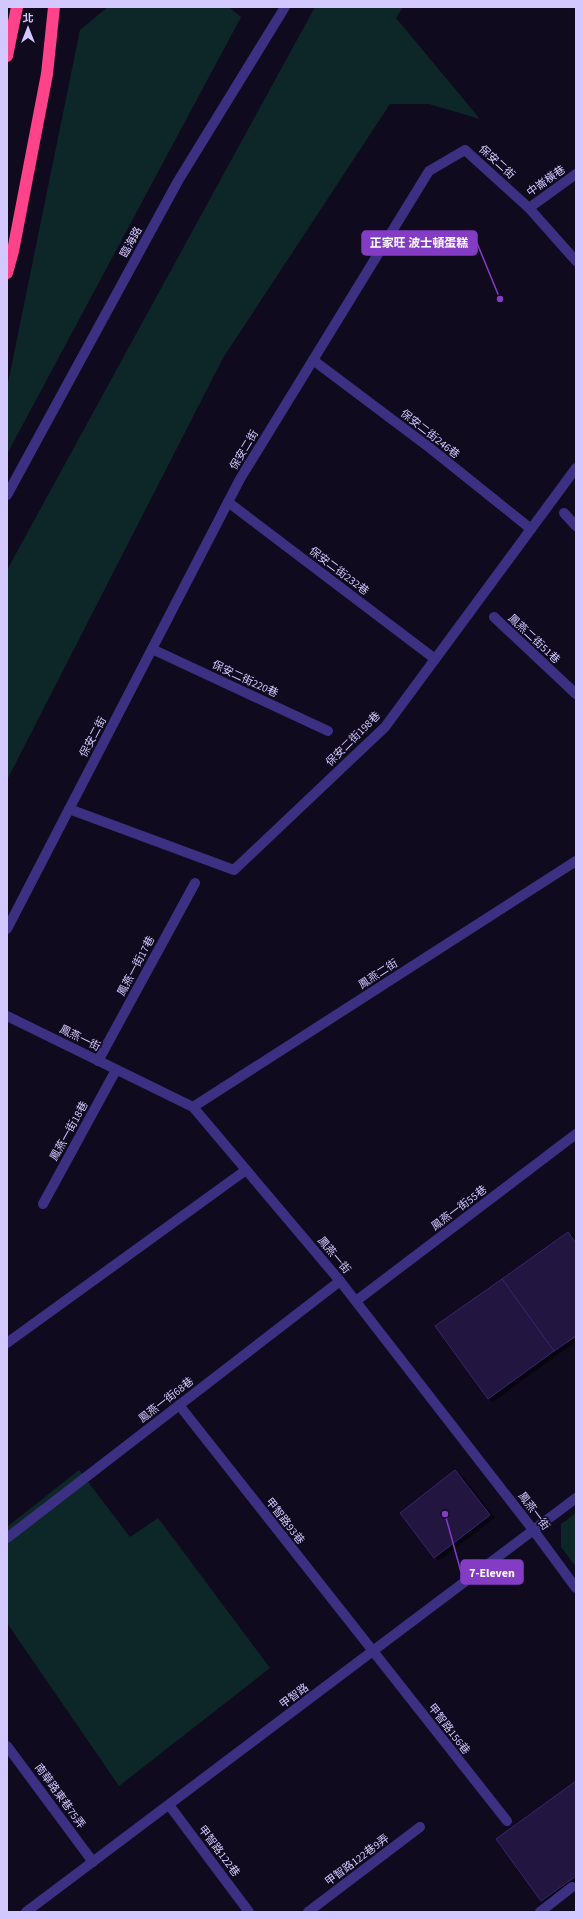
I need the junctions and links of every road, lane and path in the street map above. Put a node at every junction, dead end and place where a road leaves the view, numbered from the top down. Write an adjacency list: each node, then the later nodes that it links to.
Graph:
1 (17, 7): 4 (highway)
2 (54, 7): 8 (highway)
3 (285, 7): 11 (street, 臨海路)
4 (7, 56)
5 (576, 174): 6 (street, 中崙橫巷)
6 (529, 208): 7 (street, 保安二街); 9 (street, 保安二街)
7 (576, 261)
8 (7, 273)
9 (313, 360): 12 (street, 保安二街); 15 (street, 保安二街246巷)
10 (576, 468): 15 (street, 保安二街198巷)
11 (7, 495)
12 (228, 502): 17 (street, 保安二街); 18 (street, 保安二街232巷)
13 (564, 513): 14 (street)
14 (576, 526)
15 (531, 529): 18 (street, 保安二街198巷)
16 (494, 618): 19 (street, 鳳燕二街51巷)
17 (152, 649): 20 (street, 保安二街220巷); 21 (street, 保安二街)
18 (435, 659): 21 (street, 保安二街198巷)
19 (576, 694)
20 (328, 731)
21 (69, 809): 24 (street, 保安二街)
22 (576, 861): 28 (street, 鳳燕二街)
23 (195, 883): 26 (street, 鳳燕一街17巷)
24 (7, 929)
25 (7, 1016): 26 (street, 鳳燕一街)
26 (98, 1061): 27 (street, 鳳燕一街)
27 (116, 1070): 28 (street, 鳳燕一街); 31 (street, 鳳燕一街18巷)
28 (193, 1107): 30 (street, 鳳燕一街)
29 (576, 1134): 33 (street, 鳳燕一街55巷)
30 (246, 1170): 32 (street, 鳳燕一街); 34 (street)
31 (43, 1204)
32 (340, 1281): 33 (street, 鳳燕一街); 35 (street, 鳳燕一街68巷)
33 (356, 1301): 37 (street, 鳳燕一街)
34 (7, 1343)
35 (179, 1405): 38 (street, 鳳燕一街68巷); 40 (street, 甲智路93巷)
36 (576, 1498): 37 (street, 甲智路)
37 (534, 1531): 39 (street, 鳳燕一街); 40 (street, 甲智路)
38 (7, 1538)
39 (576, 1588)
40 (373, 1652): 42 (street, 甲智路); 43 (street, 甲智路156巷)
41 (7, 1746): 45 (street, 南華路東巷75弄)
42 (169, 1805): 45 (street, 甲智路); 48 (street, 甲智路122巷)
43 (507, 1821)
44 (420, 1827): 49 (street, 甲智路122巷9弄)
45 (93, 1862): 47 (street, 甲智路)
46 (572, 1887): 50 (street)
47 (26, 1912)
48 (249, 1912)
49 (308, 1912)
50 (540, 1912)

